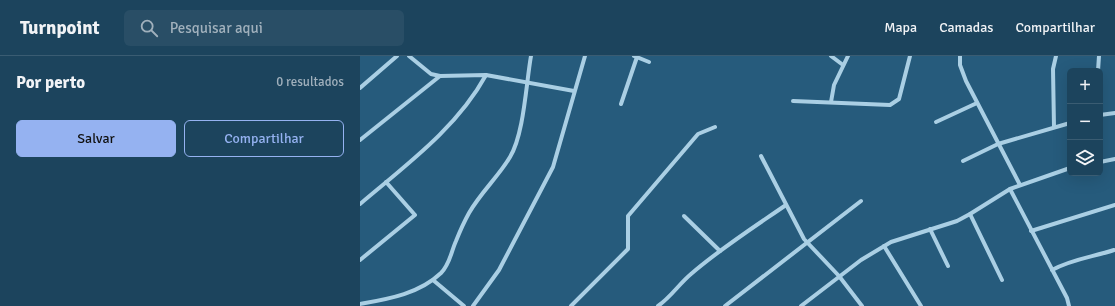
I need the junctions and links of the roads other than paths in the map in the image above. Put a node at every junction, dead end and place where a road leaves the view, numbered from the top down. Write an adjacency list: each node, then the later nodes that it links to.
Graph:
1 (397, 56): 18 (street)
2 (409, 56): 16 (street)
3 (531, 56): 17 (street)
4 (585, 56): 19 (street)
5 (831, 56): 13 (street)
6 (848, 56): 13 (street)
7 (910, 56): 21 (street)
8 (960, 56): 22 (street)
9 (1056, 56): 29 (street)
10 (1098, 56): 14 (street)
11 (636, 57): 12 (street); 23 (street)
12 (649, 62)
13 (843, 64): 21 (street)
14 (1098, 68)
15 (486, 75): 16 (street); 17 (street); 37 (street)
16 (440, 76): 30 (street)
17 (526, 81): 19 (street); 56 (street)
18 (360, 88)
19 (574, 91): 60 (street)
20 (793, 101): 21 (street)
21 (831, 102)
22 (977, 103): 26 (street); 31 (street)
23 (621, 104)
24 (1115, 113): 25 (street)
25 (1103, 115)
26 (936, 122)
27 (1067, 124): 29 (street)
28 (715, 127): 61 (street)
29 (1054, 127): 31 (street)
30 (360, 140)
31 (998, 144): 34 (street); 38 (street)
32 (761, 156): 42 (street)
33 (1115, 160): 35 (street)
34 (963, 161)
35 (1103, 162)
36 (1067, 169): 38 (street)
37 (386, 182): 41 (street); 52 (street)
38 (1020, 185): 39 (street)
39 (1010, 189): 44 (street); 47 (street)
40 (861, 201): 48 (street)
41 (360, 204)
42 (786, 205): 48 (street); 51 (street)
43 (1115, 205): 47 (street)
44 (970, 214): 46 (street); 57 (street)
45 (684, 216): 51 (street)
46 (930, 229): 49 (street); 53 (street)
47 (1031, 231): 54 (street)
48 (807, 242): 55 (street); 63 (street)
49 (884, 246): 55 (street); 66 (street)
50 (1114, 250): 54 (street)
51 (720, 251): 62 (street)
52 (360, 260)
53 (948, 266)
54 (1052, 270): 67 (street)
55 (839, 276): 64 (street); 65 (street)
56 (432, 280): 58 (street); 59 (street)
57 (1002, 280)
58 (360, 304)
59 (464, 306)
60 (473, 306)
61 (571, 306)
62 (658, 306)
63 (725, 306)
64 (801, 306)
65 (862, 306)
66 (921, 306)
67 (1069, 306)

